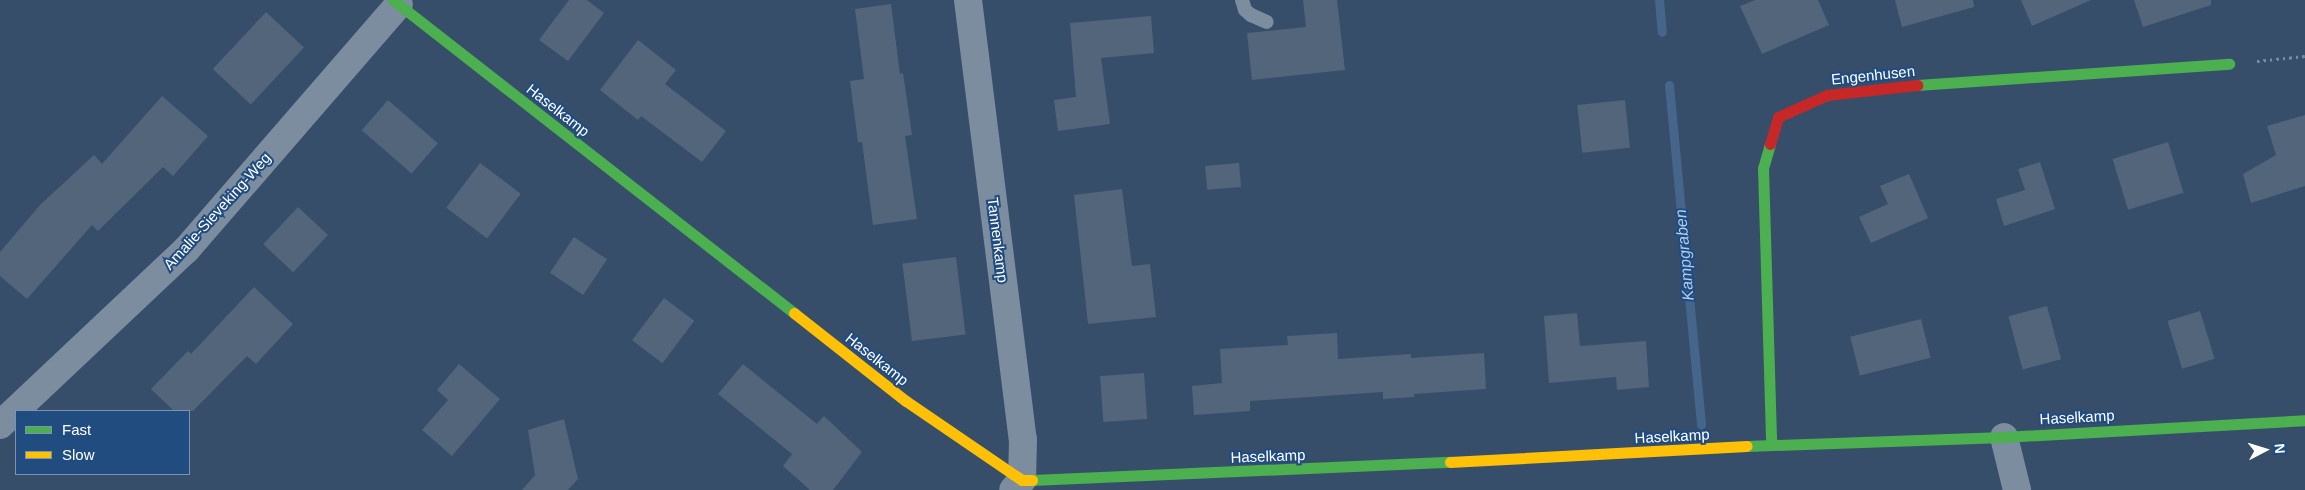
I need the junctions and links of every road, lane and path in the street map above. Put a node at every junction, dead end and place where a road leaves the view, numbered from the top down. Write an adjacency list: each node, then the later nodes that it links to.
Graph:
1 (968, 0): 13 (street, Tannenkamp)
2 (1242, 0): 4 (lane)
3 (396, 2): 7 (street, Amalie-Sieveking-Weg); 13 (street, Haselkamp)
4 (1267, 22)
5 (2305, 56): 6 (path)
6 (2229, 64): 12 (street, Engenhusen)
7 (16, 410)
8 (15, 411): 10 (street, Amalie-Sieveking-Weg)
9 (2305, 420): 11 (street, Haselkamp)
10 (0, 425)
11 (2004, 437): 12 (street, Haselkamp); 14 (street)
12 (1771, 445): 13 (street, Haselkamp)
13 (1017, 485)
14 (2017, 490)

